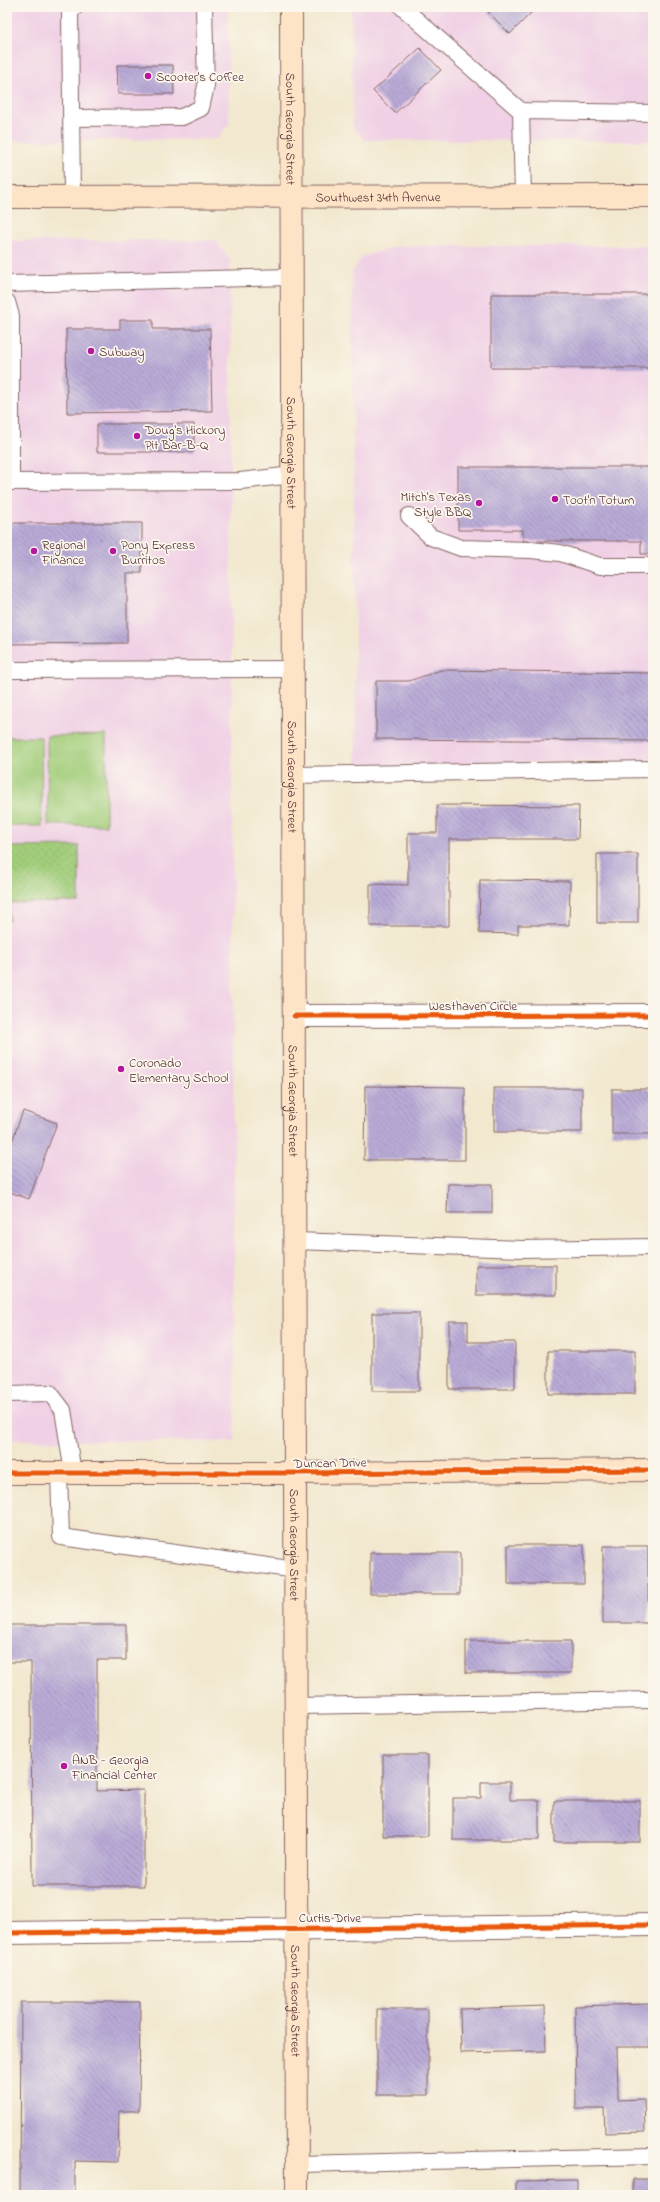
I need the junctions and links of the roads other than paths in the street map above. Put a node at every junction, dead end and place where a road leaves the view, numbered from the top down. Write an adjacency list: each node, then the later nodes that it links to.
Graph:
1 (75, 7): 7 (lane)
2 (204, 7): 7 (lane)
3 (292, 7): 9 (main road, South Georgia Street)
4 (402, 7): 5 (lane)
5 (521, 111): 6 (lane); 10 (lane)
6 (653, 113)
7 (71, 118): 8 (lane)
8 (72, 196): 9 (main road, Southwest 34th Avenue); 12 (main road, Southwest 34th Avenue)
9 (292, 196): 10 (main road, Southwest 34th Avenue); 13 (main road, South Georgia Street)
10 (523, 196): 11 (main road, Southwest 34th Avenue)
11 (653, 196)
12 (7, 197)
13 (292, 277): 14 (lane); 16 (main road, South Georgia Street)
14 (7, 284)
15 (7, 302): 17 (lane)
16 (293, 475): 17 (lane); 20 (main road, South Georgia Street)
17 (9, 482)
18 (408, 516): 19 (lane)
19 (653, 566)
20 (293, 669): 21 (lane); 23 (main road, South Georgia Street)
21 (7, 670)
22 (653, 769): 23 (lane)
23 (294, 776): 25 (main road, South Georgia Street)
24 (653, 1015): 25 (street, Westhaven Circle)
25 (294, 1016): 26 (main road, South Georgia Street)
26 (295, 1241): 27 (lane); 32 (main road, South Georgia Street)
27 (653, 1246)
28 (7, 1394): 31 (lane)
29 (653, 1470): 32 (main road, Duncan Drive)
30 (7, 1474): 31 (main road, Duncan Drive)
31 (66, 1474): 32 (main road, Duncan Drive); 33 (lane)
32 (295, 1474): 33 (main road, South Georgia Street)
33 (296, 1570): 35 (main road, South Georgia Street)
34 (653, 1700): 35 (lane)
35 (296, 1706): 37 (main road, South Georgia Street)
36 (653, 1925): 37 (street, Curtis Drive)
37 (296, 1928): 38 (street, Curtis Drive); 40 (main road, South Georgia Street)
38 (7, 1933)
39 (653, 2156): 40 (lane)
40 (297, 2164): 41 (main road, South Georgia Street)
41 (297, 2195)

